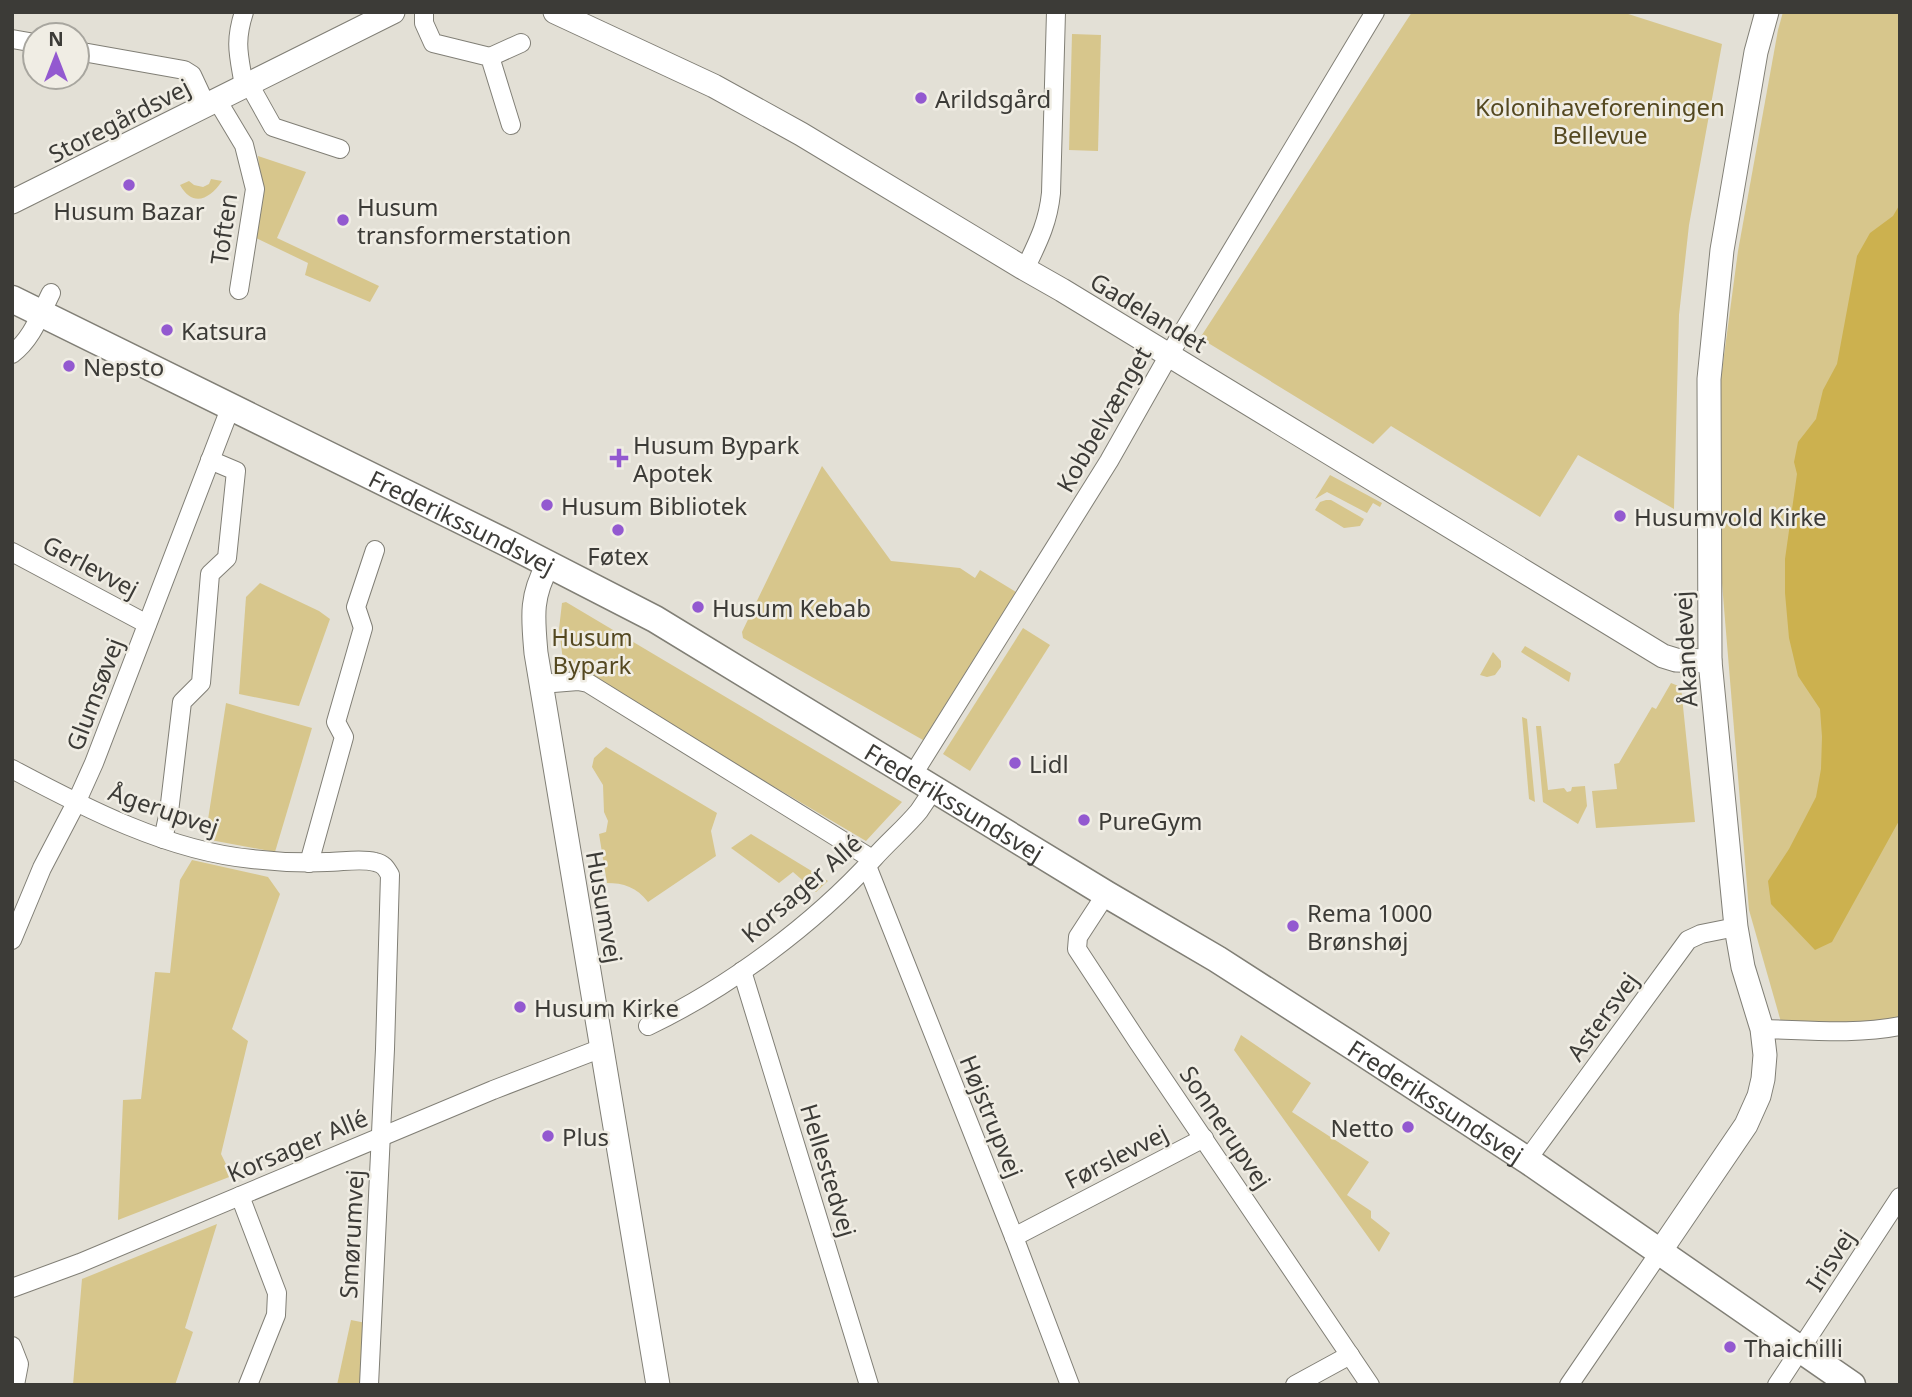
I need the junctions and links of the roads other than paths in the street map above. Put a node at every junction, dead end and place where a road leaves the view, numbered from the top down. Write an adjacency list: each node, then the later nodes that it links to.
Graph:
1 (244, 12): 11 (street)
2 (393, 12): 11 (street, Storegårdsvej)
3 (424, 12): 10 (street)
4 (555, 12): 16 (street, Gadelandet)
5 (1056, 12): 16 (street)
6 (1375, 12): 21 (street, Kobbelvænget)
7 (1767, 12): 28 (street, Åkandevej)
8 (521, 43): 10 (street)
9 (91, 54): 12 (street, Toften)
10 (490, 57): 13 (street)
11 (246, 85): 12 (street, Storegårdsvej); 14 (street)
12 (212, 102): 15 (street, Storegårdsvej); 17 (street, Toften)
13 (511, 125)
14 (340, 149)
15 (12, 202)
16 (1025, 269): 21 (street, Gadelandet)
17 (239, 290)
18 (12, 299): 19 (main road, Frederikssundsvej)
19 (46, 303): 20 (street); 22 (main road, Frederikssundsvej)
20 (12, 354)
21 (1169, 355): 28 (street, Gadelandet); 31 (street, Kobbelvænget)
22 (231, 406): 23 (street, Glumsøvej); 26 (main road, Frederikssundsvej)
23 (210, 460): 27 (street, Glumsøvej); 33 (street)
24 (375, 550): 34 (street)
25 (12, 552): 27 (street, Gerlevvej)
26 (548, 565): 29 (street, Husumvej); 31 (main road, Frederikssundsvej)
27 (146, 624): 32 (street, Glumsøvej)
28 (1710, 661): 38 (street, Åkandevej)
29 (541, 684): 35 (street); 44 (street, Husumvej)
30 (12, 769): 32 (street, Ågerupvej)
31 (923, 783): 35 (street, Korsager Allé); 37 (main road, Frederikssundsvej)
32 (76, 803): 33 (street, Ågerupvej); 39 (street, Glumsøvej)
33 (163, 838): 34 (street, Ågerupvej)
34 (309, 863): 36 (street, Ågerupvej)
35 (870, 863): 40 (street, Korsager Allé); 50 (street, Højstrupvej)
36 (390, 875): 45 (street, Smørumvej)
37 (1106, 894): 46 (street, Sonnerupvej); 47 (main road, Frederikssundsvej)
38 (1735, 926): 43 (street, Åkandevej); 47 (street, Astersvej)
39 (12, 940)
40 (742, 971): 41 (street, Korsager Allé); 60 (street, Hellestedvej)
41 (648, 1026)
42 (1900, 1026): 43 (street)
43 (1762, 1030): 51 (street, Åkandevej)
44 (602, 1048): 45 (street, Korsager Allé); 59 (street, Husumvej)
45 (380, 1137): 48 (street, Korsager Allé); 58 (street, Smørumvej)
46 (1204, 1138): 50 (street, Førslevvej); 55 (street, Sonnerupvej)
47 (1527, 1160): 51 (main road, Frederikssundsvej)
48 (240, 1196): 52 (street, Korsager Allé); 57 (street)
49 (1900, 1197): 54 (street, Irisvej)
50 (1014, 1237): 61 (street, Højstrupvej)
51 (1659, 1253): 54 (main road, Frederikssundsvej); 64 (street)
52 (12, 1289)
53 (12, 1346): 56 (street)
54 (1801, 1350): 65 (street, Irisvej); 66 (main road, Frederikssundsvej)
55 (1350, 1355): 62 (street); 63 (street, Sonnerupvej)
56 (15, 1385)
57 (248, 1385)
58 (369, 1385)
59 (658, 1385)
60 (869, 1385)
61 (1070, 1385)
62 (1295, 1385)
63 (1370, 1385)
64 (1569, 1385)
65 (1777, 1385)
66 (1852, 1385)

